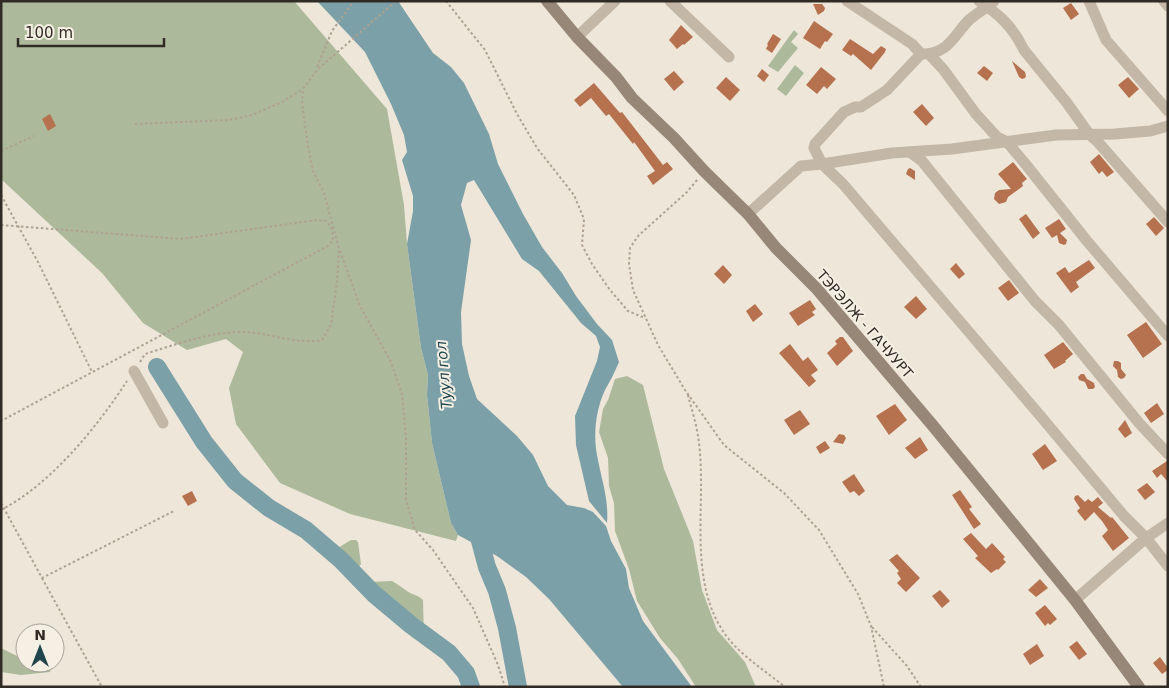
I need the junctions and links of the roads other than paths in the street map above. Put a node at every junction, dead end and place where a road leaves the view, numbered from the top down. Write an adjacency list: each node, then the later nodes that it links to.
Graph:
1 (547, 1): 9 (main road, ТЭРЭЛЖ - ГАЧУУРТ)
2 (615, 1): 9 (street)
3 (670, 1): 11 (street)
4 (847, 1): 10 (street)
5 (1089, 1): 12 (street)
6 (1164, 1): 8 (street)
7 (987, 3): 10 (street); 14 (street)
8 (1168, 6)
9 (577, 37): 18 (main road, ТЭРЭЛЖ - ГАЧУУРТ)
10 (925, 54): 15 (street); 17 (street)
11 (730, 57)
12 (1168, 111)
13 (1168, 126): 14 (street)
14 (1088, 134): 15 (street); 19 (street)
15 (1007, 142): 16 (street); 20 (street)
16 (910, 152): 17 (street); 23 (street)
17 (822, 164): 18 (street); 25 (street)
18 (748, 214): 27 (main road, ТЭРЭЛЖ - ГАЧУУРТ)
19 (1168, 222)
20 (1168, 336)
21 (134, 371): 22 (street)
22 (163, 423)
23 (1168, 454)
24 (1168, 523): 25 (street)
25 (1146, 538): 26 (street); 27 (street)
26 (1168, 566)
27 (1075, 600): 28 (main road, ТЭРЭЛЖ - ГАЧУУРТ)
28 (1138, 687)

